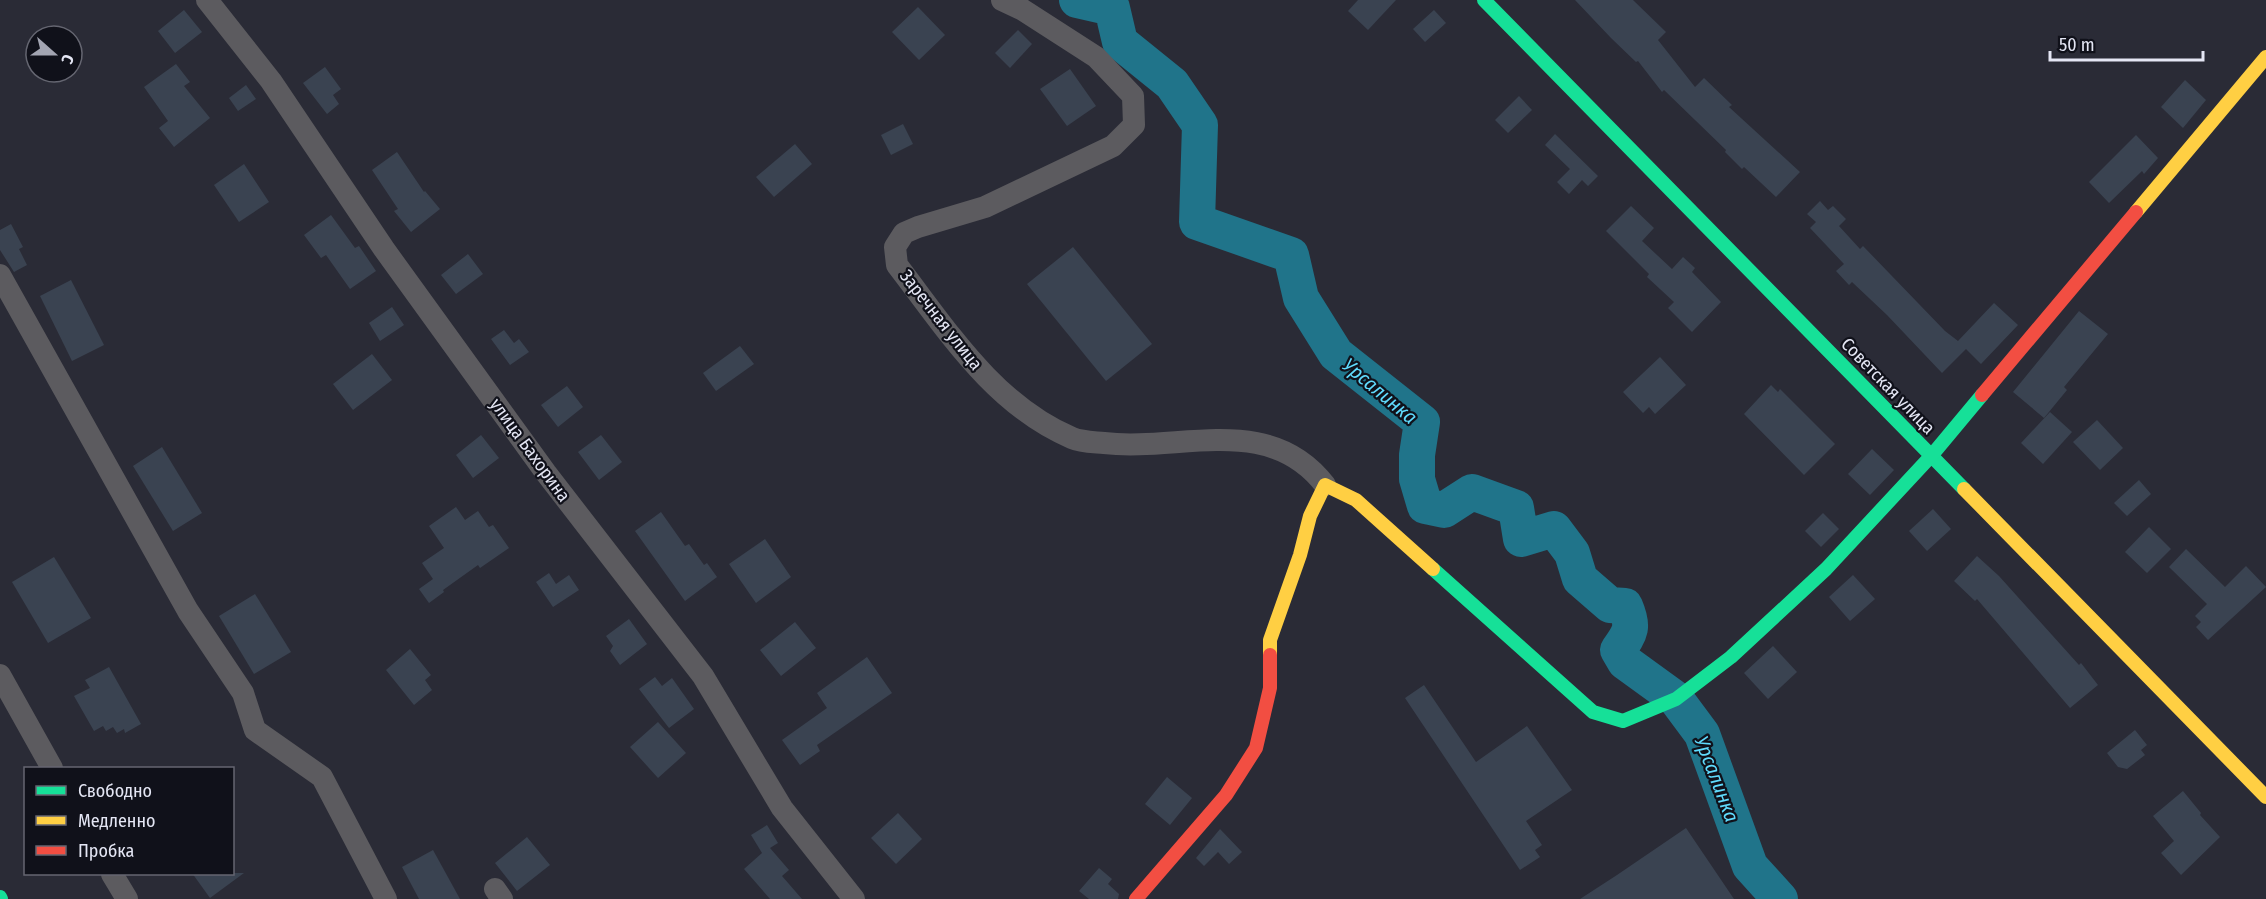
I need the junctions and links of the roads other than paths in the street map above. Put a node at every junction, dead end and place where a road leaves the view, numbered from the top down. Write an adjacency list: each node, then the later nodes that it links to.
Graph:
1 (207, 0): 14 (street, улица Бахорина)
2 (1002, 0): 7 (street, Заречная улица)
3 (1484, 0): 6 (street, Советская улица)
4 (2266, 57): 6 (street)
5 (0, 275): 13 (street)
6 (1932, 455): 7 (street); 10 (street, Советская улица)
7 (1325, 485): 15 (street)
8 (0, 675): 9 (street)
9 (51, 767)
10 (2266, 797)
11 (113, 875): 12 (street)
12 (127, 899)
13 (386, 899)
14 (854, 899)
15 (1136, 899)

